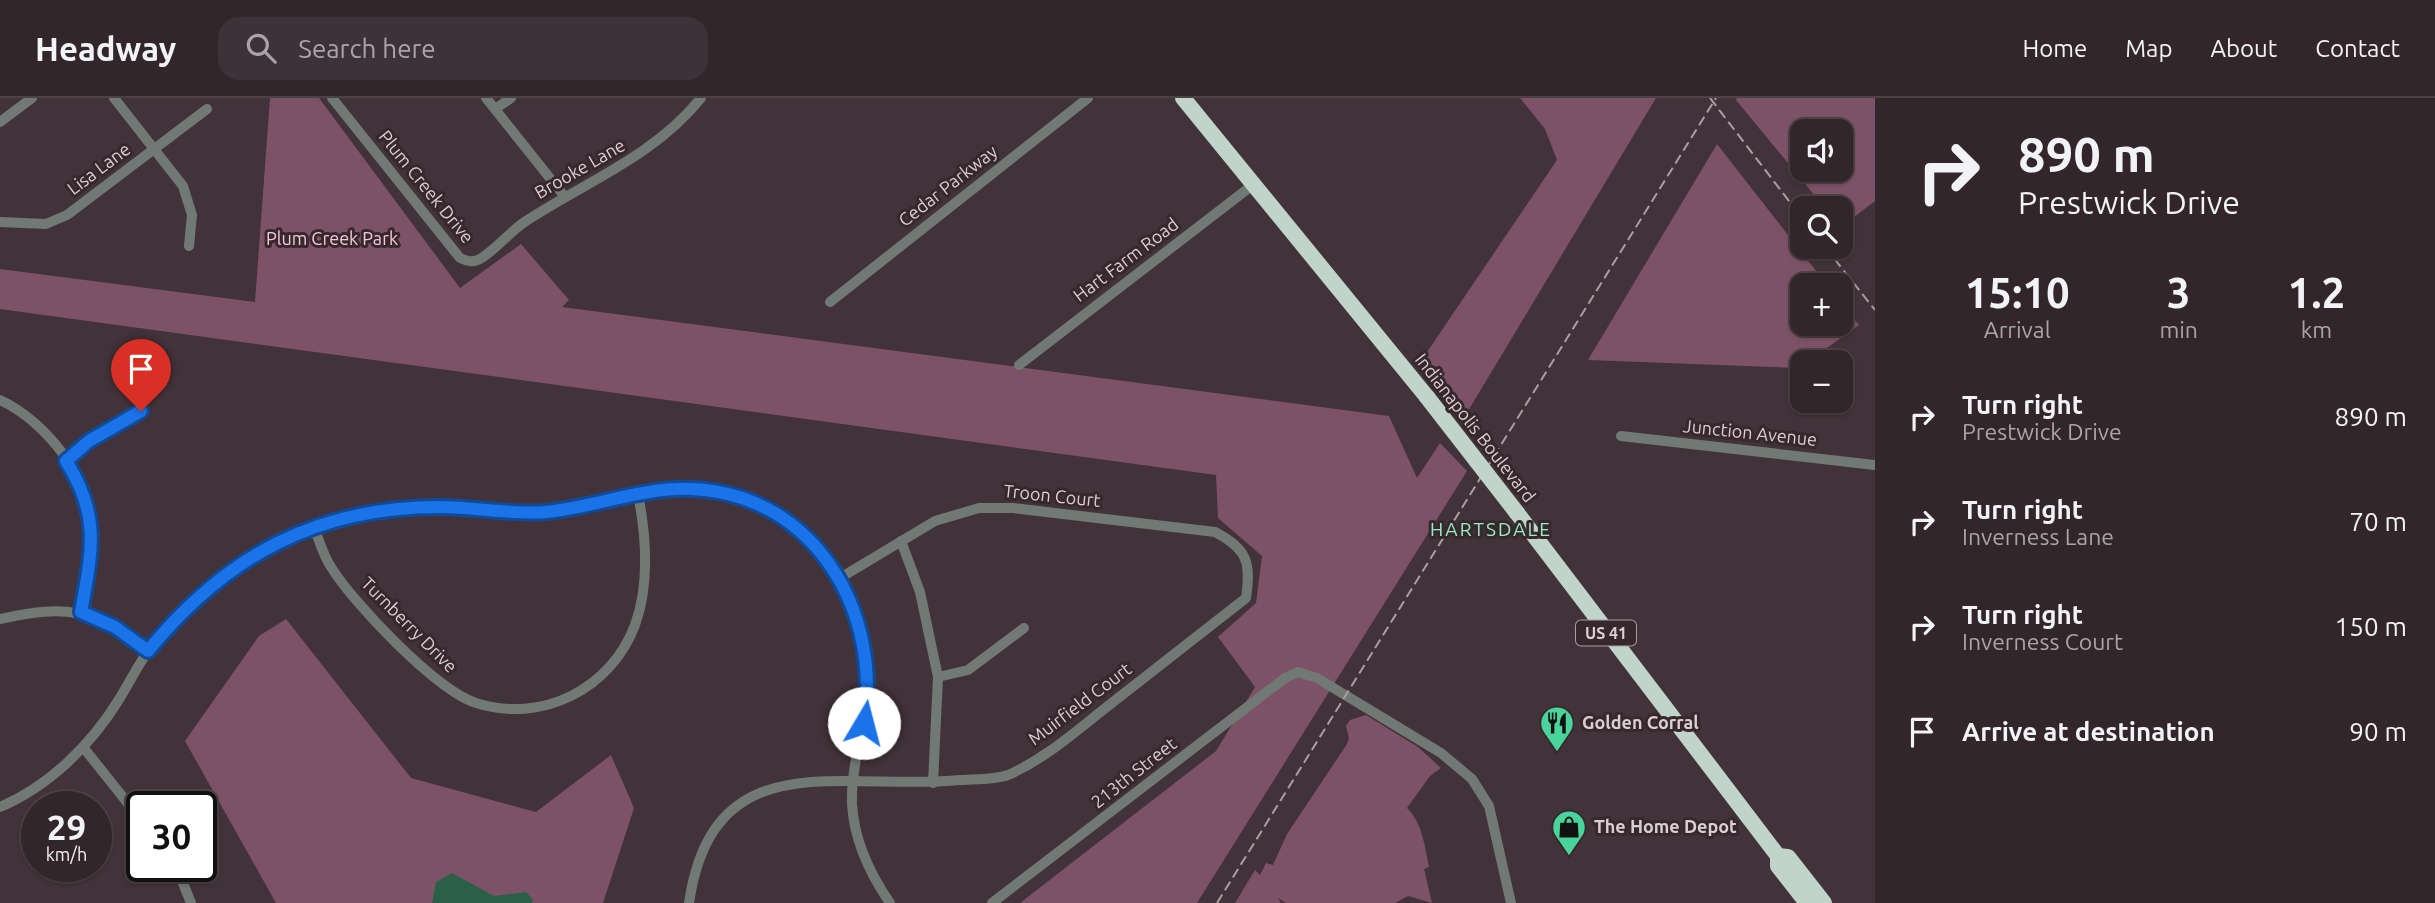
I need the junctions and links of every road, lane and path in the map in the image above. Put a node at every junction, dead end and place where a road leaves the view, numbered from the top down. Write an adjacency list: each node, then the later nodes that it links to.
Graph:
1 (32, 98): 11 (street)
2 (114, 98): 12 (street)
3 (332, 98): 17 (street, Plum Creek Drive)
4 (486, 98): 10 (street)
5 (511, 98): 10 (street)
6 (701, 98): 14 (street, Brooke Lane)
7 (1088, 98): 18 (street, Cedar Parkway)
8 (1183, 98): 13 (highway, Indianapolis Boulevard / US 41)
9 (207, 109): 12 (street, Lisa Lane)
10 (495, 110): 14 (street)
11 (0, 122)
12 (154, 149): 15 (street, Lisa Lane); 16 (street)
13 (1254, 184): 19 (street, Hart Farm Road); 41 (highway, Indianapolis Boulevard / US 41, bridge)
14 (565, 197): 17 (street, Brooke Lane)
15 (0, 222)
16 (190, 246)
17 (470, 262)
18 (830, 302)
19 (1019, 365)
20 (0, 400): 23 (street)
21 (141, 411): 23 (street)
22 (1621, 436): 24 (street, Junction Avenue)
23 (66, 461): 30 (street)
24 (1875, 465)
25 (638, 494): 26 (street); 26 (street, Turnberry Drive); 28 (street)
26 (314, 527): 33 (street)
27 (901, 541): 28 (street, Troon Court); 29 (street, Troon Court); 34 (street)
28 (840, 578): 36 (street)
29 (1249, 579): 37 (street, Muirfield Court)
30 (81, 612): 31 (street); 33 (street)
31 (0, 619)
32 (1024, 628): 34 (street)
33 (148, 651): 35 (street)
34 (938, 677): 37 (street)
35 (83, 747): 38 (street); 39 (street)
36 (852, 781): 37 (street, Muirfield Court); 43 (street, Muirfield Court); 44 (street)
37 (933, 783)
38 (126, 801)
39 (0, 807)
40 (182, 882): 42 (street)
41 (1809, 900)
42 (191, 903)
43 (689, 903)
44 (890, 903)
45 (992, 903): 46 (street, 213th Street)
46 (1511, 903)

